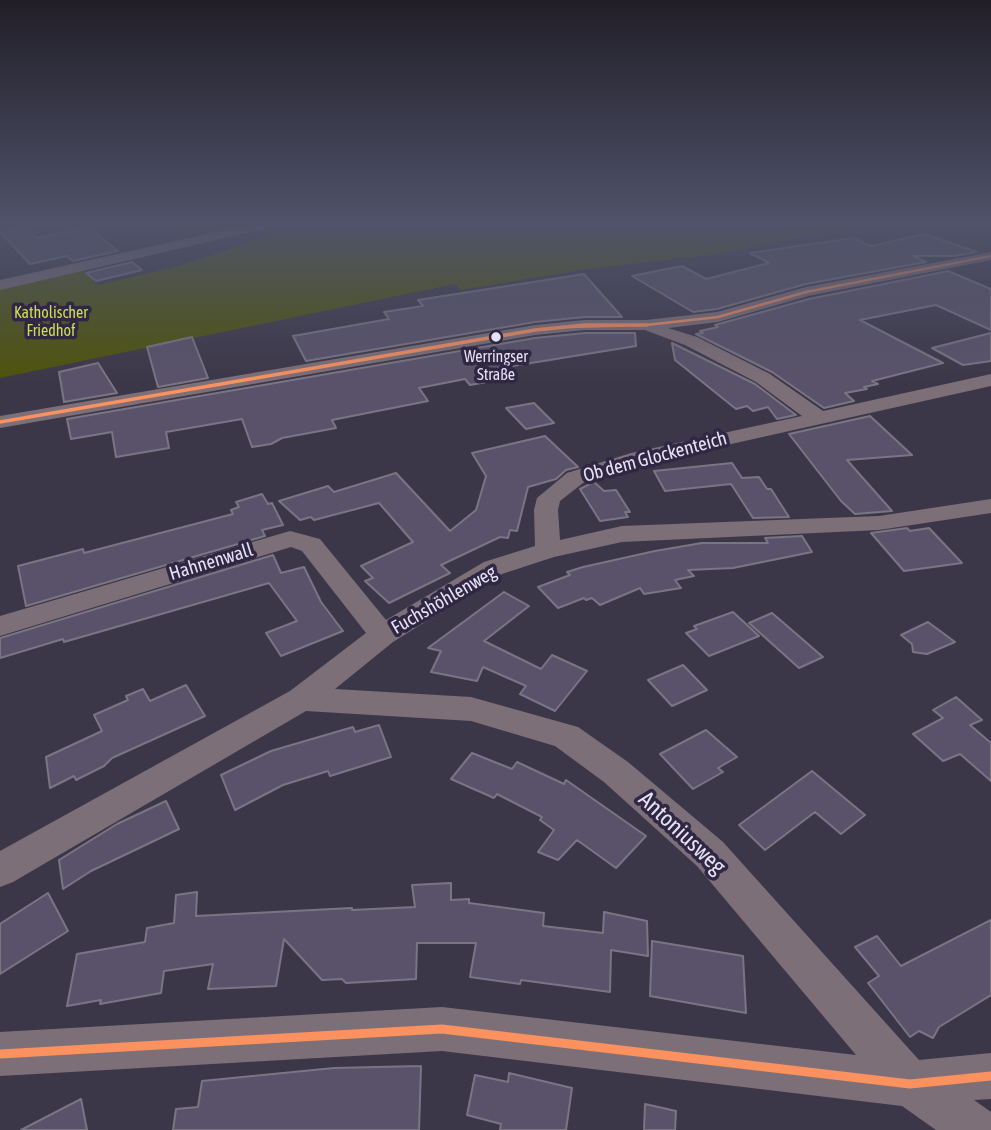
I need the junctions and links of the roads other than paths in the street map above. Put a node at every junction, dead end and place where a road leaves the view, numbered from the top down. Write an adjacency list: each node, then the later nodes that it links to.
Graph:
1 (39, 276): 3 (street)
2 (890, 276): 4 (street)
3 (7, 283)
4 (646, 325): 6 (street); 7 (street)
5 (991, 380): 6 (street, Ob dem Glockenteich)
6 (819, 418): 9 (street, Ob dem Glockenteich)
7 (0, 422)
8 (991, 506): 9 (street, Fuchshöhlenweg)
9 (548, 550): 11 (street, Fuchshöhlenweg)
10 (0, 626): 11 (street, Hahnenwall)
11 (383, 635): 12 (street, Fuchshöhlenweg)
12 (301, 699): 13 (street, Fuchshöhlenweg); 16 (street, Antoniusweg)
13 (0, 870)
14 (0, 1054): 16 (street)
15 (991, 1076): 16 (street)
16 (910, 1084): 17 (street, Antoniusweg)
17 (976, 1130)

